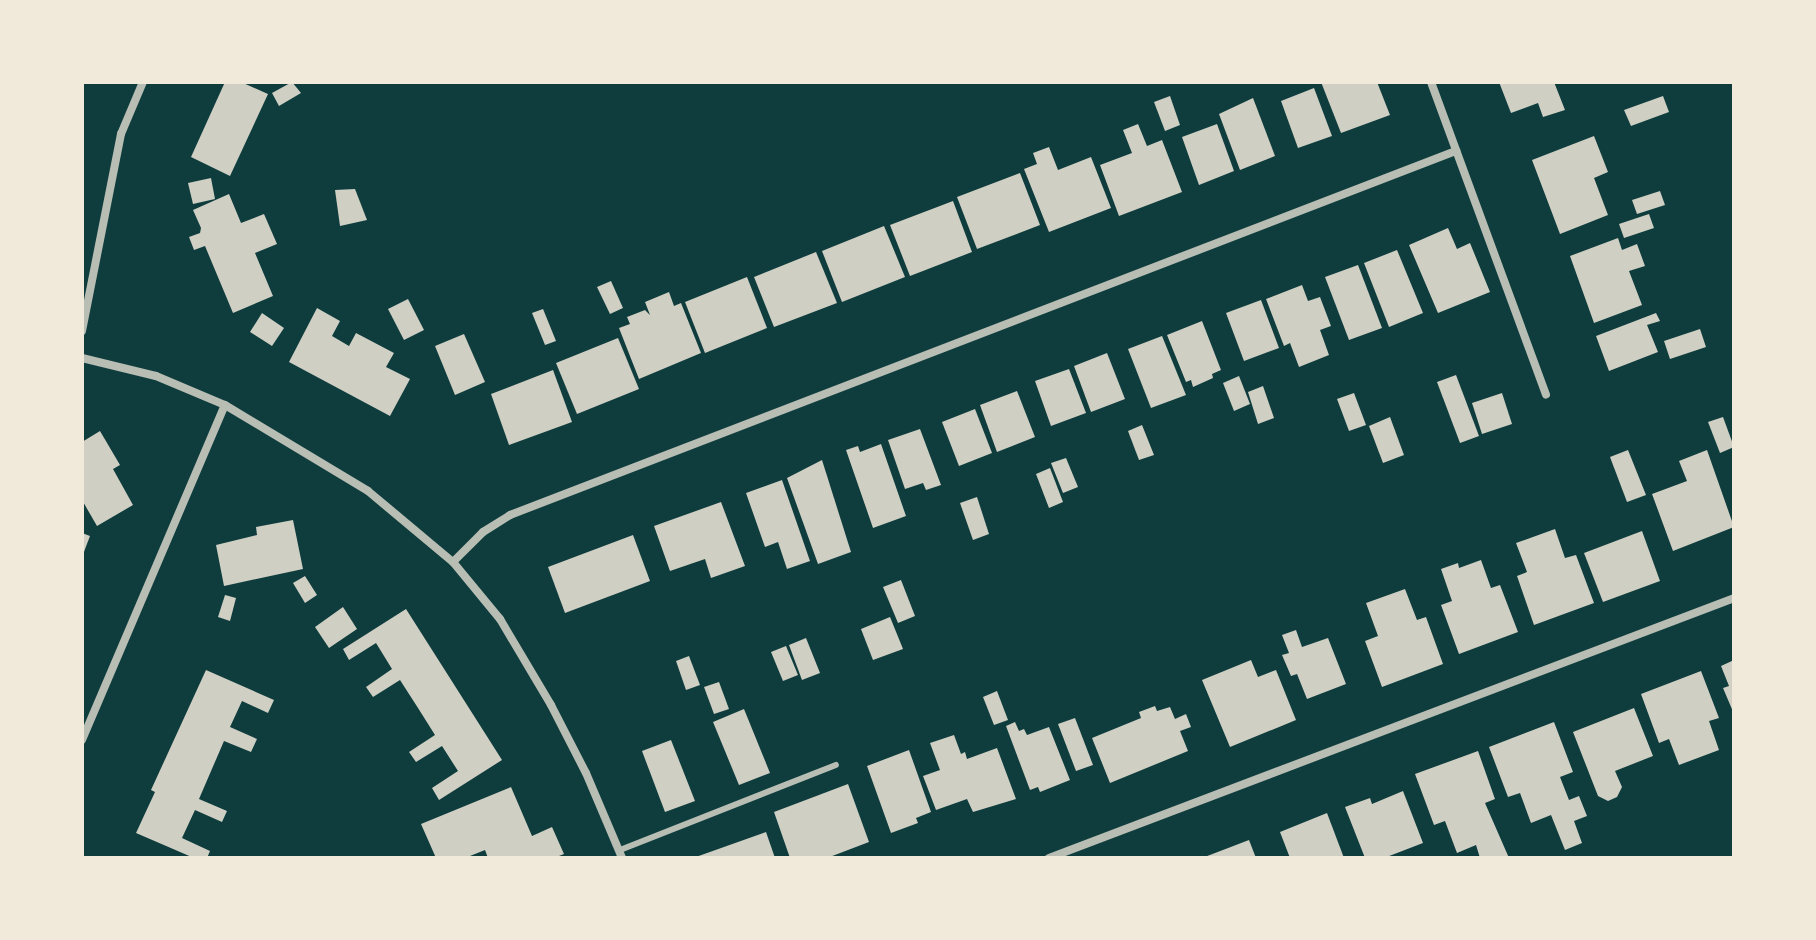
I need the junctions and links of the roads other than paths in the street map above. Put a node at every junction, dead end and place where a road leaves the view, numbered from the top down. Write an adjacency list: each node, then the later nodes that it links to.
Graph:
1 (143, 82): 4 (street)
2 (1431, 82): 3 (street)
3 (1456, 151): 6 (street); 8 (street)
4 (82, 331)
5 (82, 358): 7 (street)
6 (1546, 394)
7 (225, 405): 8 (street); 10 (street)
8 (453, 562): 12 (street)
9 (1734, 598): 13 (street)
10 (82, 740)
11 (836, 765): 12 (lane)
12 (621, 854)
13 (1049, 858)

